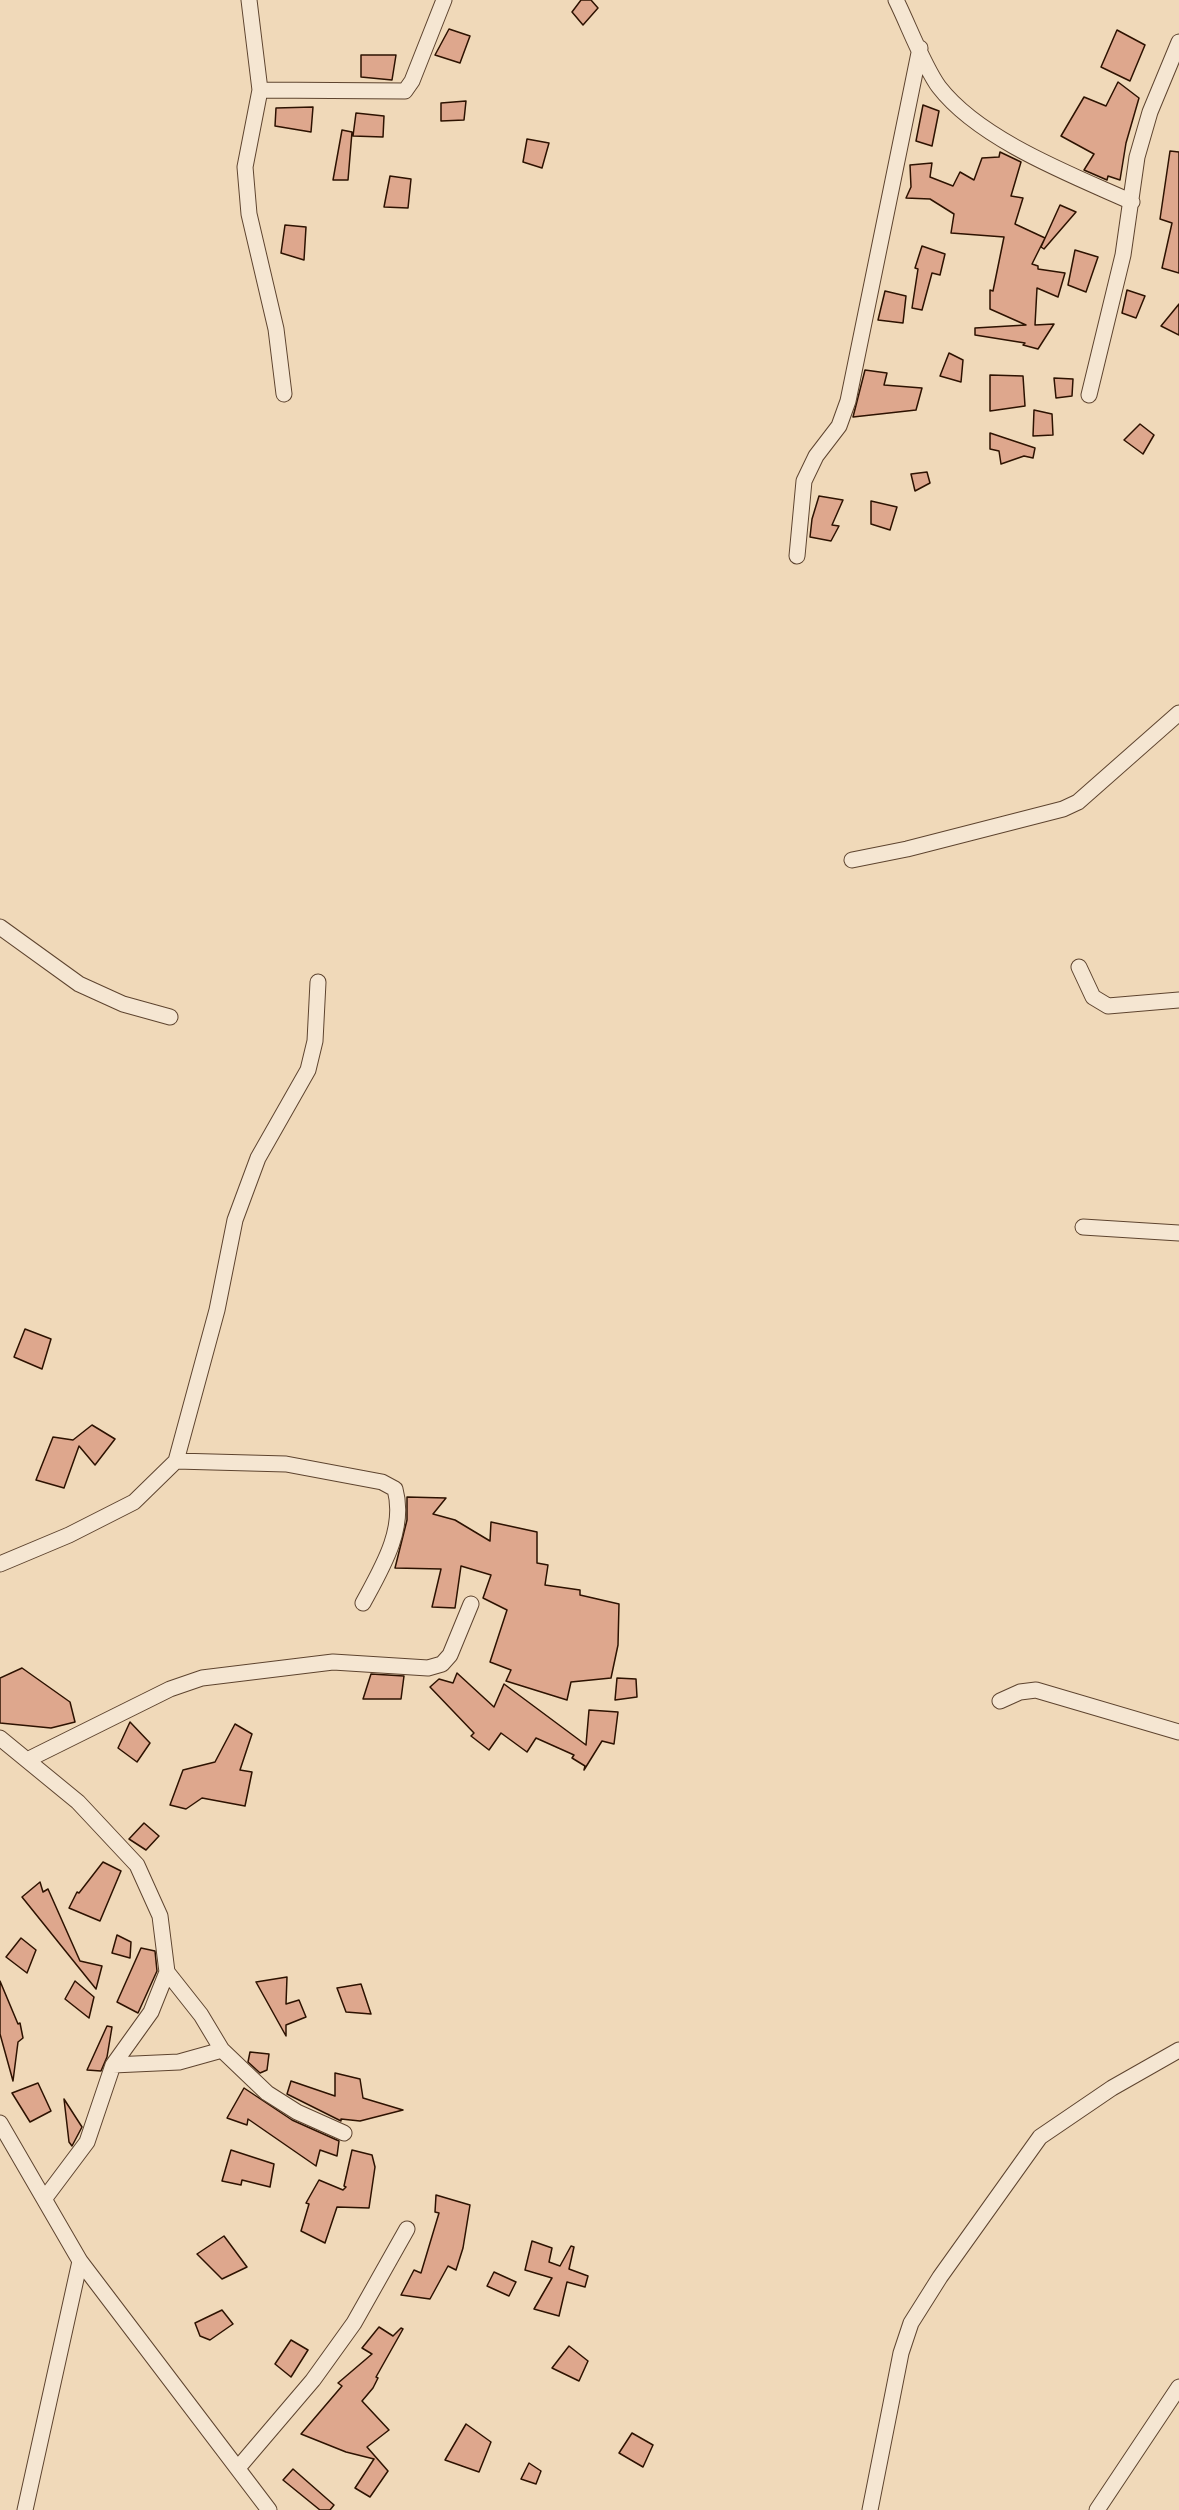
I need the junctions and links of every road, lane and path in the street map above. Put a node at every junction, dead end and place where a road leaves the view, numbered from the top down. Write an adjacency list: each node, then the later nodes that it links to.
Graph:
1 (249, 0): 6 (street)
2 (444, 0): 6 (street)
3 (896, 0): 5 (street)
4 (1179, 42): 7 (street)
5 (920, 48): 7 (street); 10 (street)
6 (260, 90): 8 (street)
7 (1132, 202): 9 (street)
8 (284, 394)
9 (1089, 395)
10 (797, 556)
11 (1179, 713): 12 (street)
12 (852, 860)
13 (0, 927): 17 (street)
14 (1078, 967): 16 (street)
15 (318, 982): 20 (street)
16 (1179, 1000)
17 (170, 1017)
18 (1083, 1227): 19 (street)
19 (1179, 1233)
20 (176, 1461): 21 (street); 22 (street)
21 (0, 1564)
22 (363, 1603)
23 (471, 1604): 27 (street)
24 (1000, 1701): 25 (street)
25 (1179, 1732)
26 (0, 1738): 27 (street)
27 (27, 1760): 28 (street)
28 (167, 1972): 30 (street); 31 (street)
29 (1179, 2049): 41 (street)
30 (222, 2050): 31 (street); 33 (street)
31 (113, 2065): 34 (street)
32 (0, 2123): 34 (street)
33 (344, 2133)
34 (45, 2198): 36 (street)
35 (407, 2229): 38 (street)
36 (80, 2261): 38 (street); 39 (street)
37 (1179, 2386): 42 (street)
38 (238, 2468): 40 (street)
39 (25, 2510)
40 (269, 2510)
41 (870, 2510)
42 (1097, 2510)

